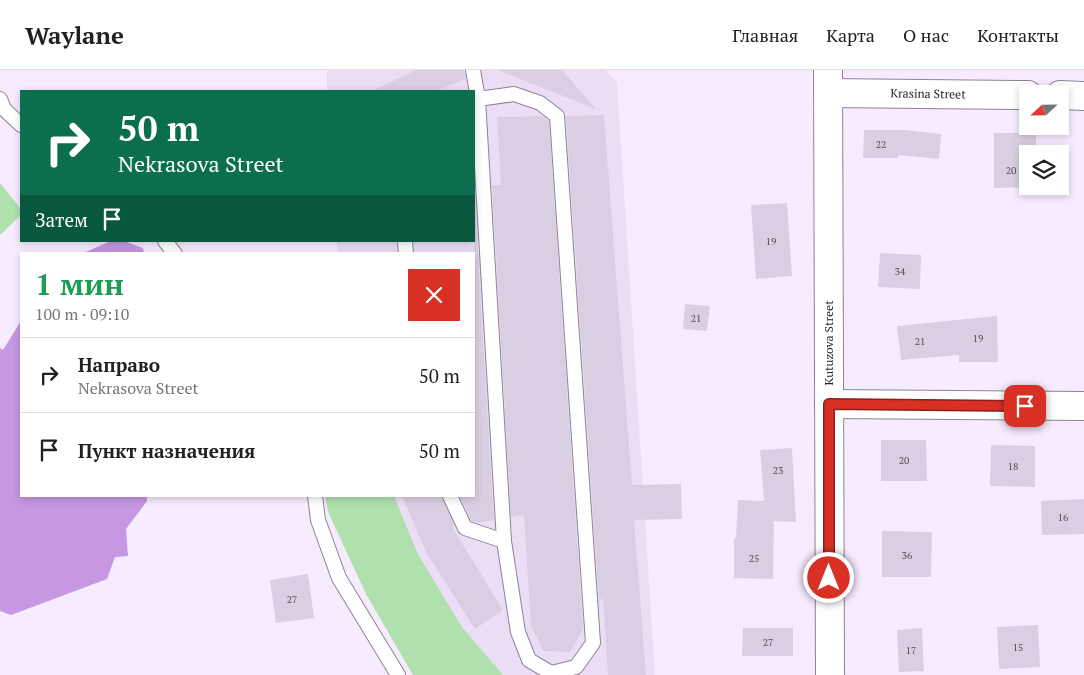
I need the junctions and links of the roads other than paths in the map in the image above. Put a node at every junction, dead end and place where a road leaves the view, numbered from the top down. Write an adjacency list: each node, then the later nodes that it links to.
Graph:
1 (473, 70): 7 (lane)
2 (828, 81): 3 (street, Krasina Street); 11 (street, Kutuzova Street)
3 (1019, 94)
4 (1069, 95): 5 (street)
5 (1084, 96)
6 (0, 99): 8 (lane)
7 (476, 100): 15 (lane); 15 (lane)
8 (20, 124)
9 (166, 242): 10 (lane)
10 (173, 252)
11 (829, 404): 12 (street); 17 (street, Kutuzova Street)
12 (1084, 406)
13 (314, 497): 16 (lane)
14 (450, 497): 15 (lane)
15 (504, 541)
16 (398, 675)
17 (830, 675)

